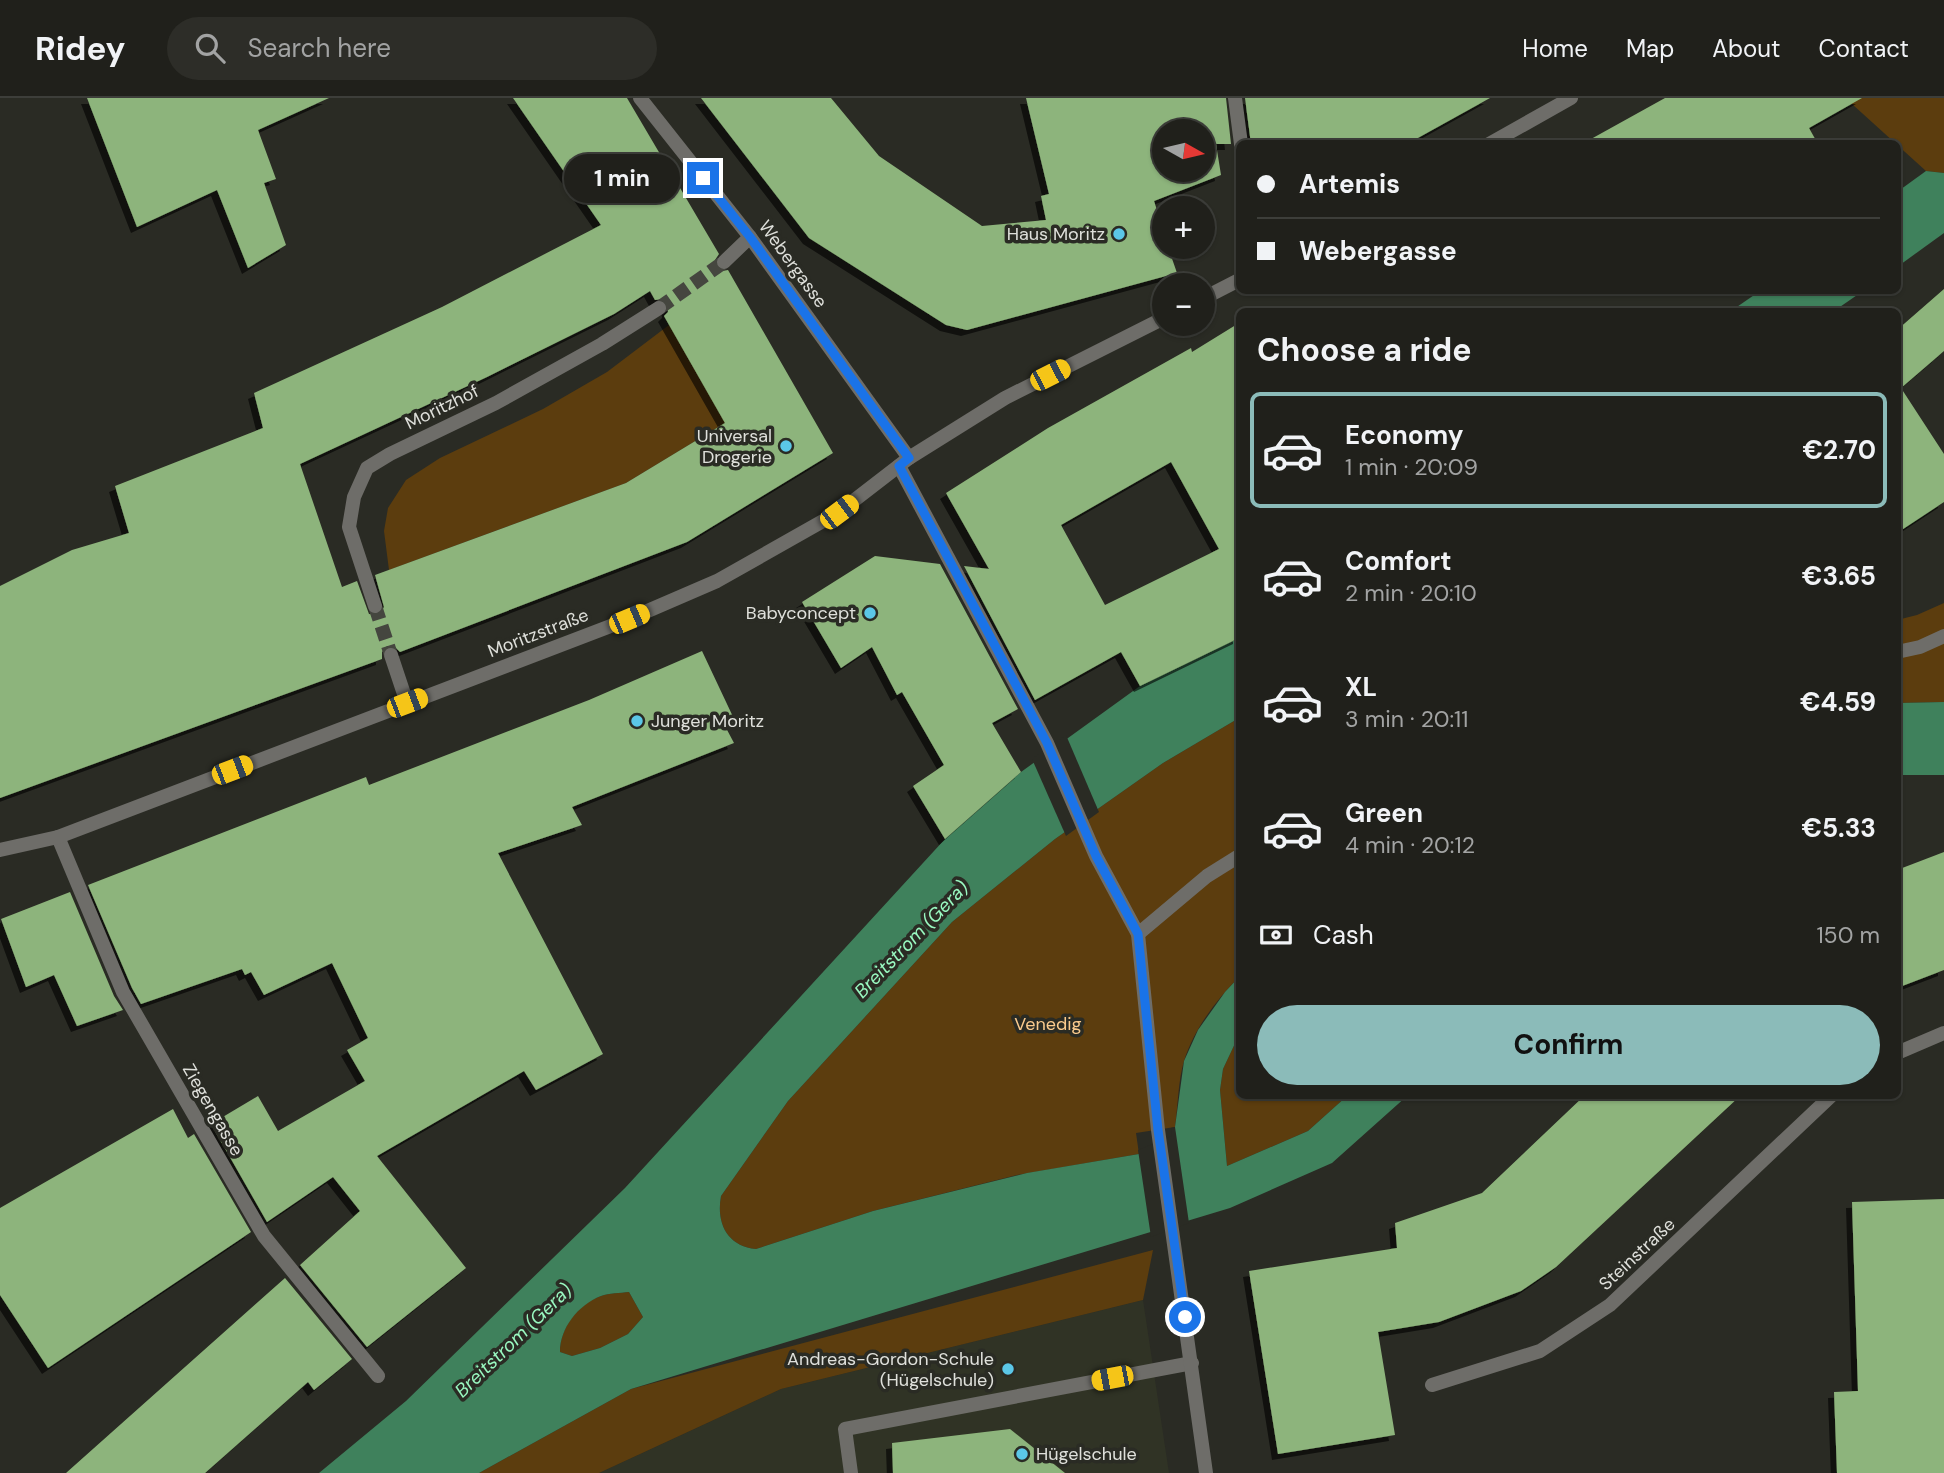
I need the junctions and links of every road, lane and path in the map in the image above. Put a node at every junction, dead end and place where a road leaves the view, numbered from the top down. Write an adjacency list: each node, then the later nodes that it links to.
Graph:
1 (640, 98): 6 (street, Webergasse)
2 (1235, 98): 4 (street)
3 (1571, 98): 5 (street)
4 (1240, 140)
5 (1496, 140)
6 (750, 237): 7 (street); 12 (street, Webergasse)
7 (723, 262)
8 (1236, 282): 9 (street)
9 (1215, 292)
10 (659, 308): 13 (street, Moritzhof)
11 (1152, 324): 12 (street, Moritzstraße)
12 (904, 462): 17 (street, Moritzstraße); 21 (street)
13 (375, 606)
14 (1944, 636): 15 (street)
15 (1901, 651)
16 (390, 655): 17 (street)
17 (407, 703): 18 (street, Moritzstraße)
18 (58, 836): 19 (street, Moritzstraße); 26 (street, Ziegengasse)
19 (1, 850)
20 (1236, 858): 21 (street)
21 (1138, 934): 25 (street)
22 (1944, 1033): 23 (street)
23 (1901, 1051)
24 (1828, 1099): 27 (street, Steinstraße)
25 (1192, 1363): 28 (street); 29 (street)
26 (378, 1376)
27 (1432, 1385)
28 (851, 1473)
29 (1206, 1473)

